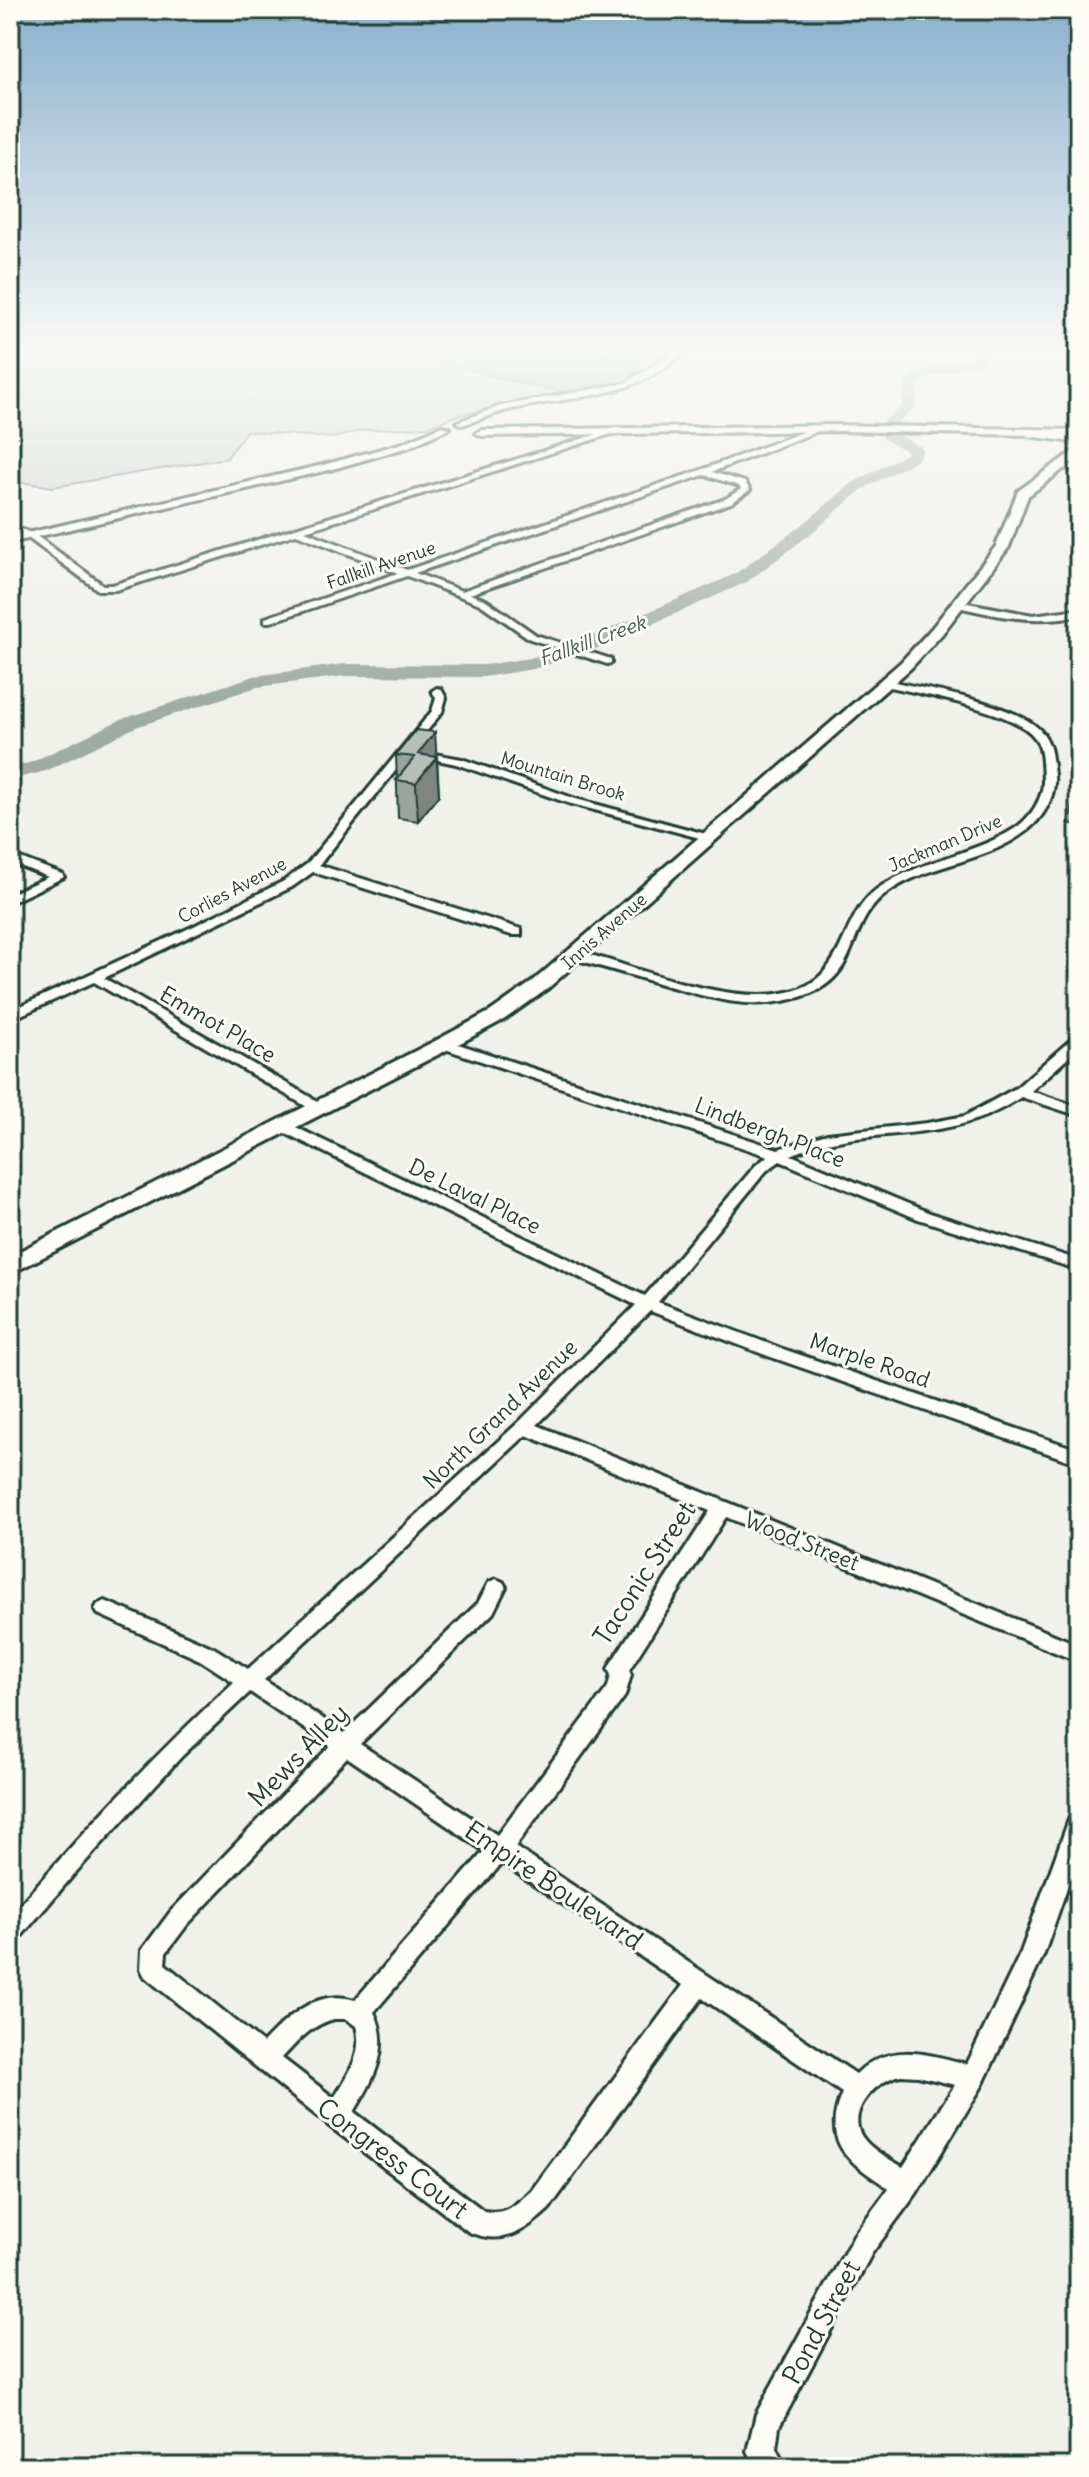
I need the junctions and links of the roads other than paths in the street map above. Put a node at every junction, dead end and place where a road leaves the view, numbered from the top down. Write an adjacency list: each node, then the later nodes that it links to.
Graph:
1 (326, 468): 8 (street)
2 (500, 468): 7 (street)
3 (716, 468): 5 (street, Fallkill Avenue)
4 (1055, 468): 12 (main road, Innis Avenue)
5 (704, 472): 10 (street, Fallkill Avenue); 11 (street)
6 (10, 528): 8 (street)
7 (297, 531): 8 (street); 10 (street)
8 (31, 536): 9 (street)
9 (10, 540)
10 (408, 573): 11 (street); 14 (street, Fallkill Avenue)
11 (461, 594): 15 (street)
12 (957, 604): 13 (street); 16 (main road, Innis Avenue)
13 (1079, 612)
14 (268, 620)
15 (607, 661)
16 (885, 683): 19 (main road, Innis Avenue); 24 (street, Jackman Drive)
17 (437, 691): 18 (street, Corlies Avenue)
18 (405, 751): 19 (street, Mountain Brook); 21 (street, Corlies Avenue)
19 (711, 837): 24 (main road, Innis Avenue)
20 (10, 858): 22 (street)
21 (311, 867): 23 (street); 25 (street, Corlies Avenue)
22 (10, 899)
23 (516, 932)
24 (576, 955): 28 (main road, Innis Avenue)
25 (94, 977): 26 (street, Corlies Avenue); 30 (street, Emmot Place)
26 (10, 1016)
27 (1079, 1040): 29 (street, North Grand Avenue)
28 (444, 1044): 30 (main road, Innis Avenue); 33 (street, Lindbergh Place)
29 (1020, 1092): 31 (street); 33 (street, North Grand Avenue)
30 (319, 1108): 32 (main road, Innis Avenue)
31 (1079, 1112)
32 (284, 1127): 35 (main road, Innis Avenue); 36 (street, De Laval Place)
33 (777, 1154): 34 (street, Lindbergh Place); 36 (street, North Grand Avenue)
34 (1079, 1265)
35 (10, 1266)
36 (647, 1304): 37 (street, North Grand Avenue); 38 (street, Marple Road)
37 (524, 1427): 39 (street, Wood Street); 43 (street, North Grand Avenue)
38 (1079, 1457)
39 (722, 1508): 42 (street, Wood Street); 46 (street, Taconic Street)
40 (496, 1587): 44 (street, Mews Alley)
41 (105, 1609): 43 (street, Empire Boulevard)
42 (1079, 1654)
43 (250, 1681): 44 (street, Empire Boulevard); 47 (street, North Grand Avenue)
44 (345, 1745): 46 (street, Empire Boulevard); 48 (street, Mews Alley)
45 (1079, 1822): 52 (street)
46 (500, 1849): 49 (street, Empire Boulevard); 50 (street, Taconic Street)
47 (10, 1933)
48 (153, 1969): 51 (street, Congress Court)
49 (699, 1983): 53 (street, Empire Boulevard); 54 (street, Congress Court)
50 (360, 2011): 51 (street); 54 (street)
51 (264, 2059): 54 (street, Congress Court)
52 (973, 2078): 53 (street); 55 (street)
53 (857, 2089): 55 (street)
54 (337, 2116)
55 (907, 2185): 56 (street, Pond Street)
56 (772, 2467)

